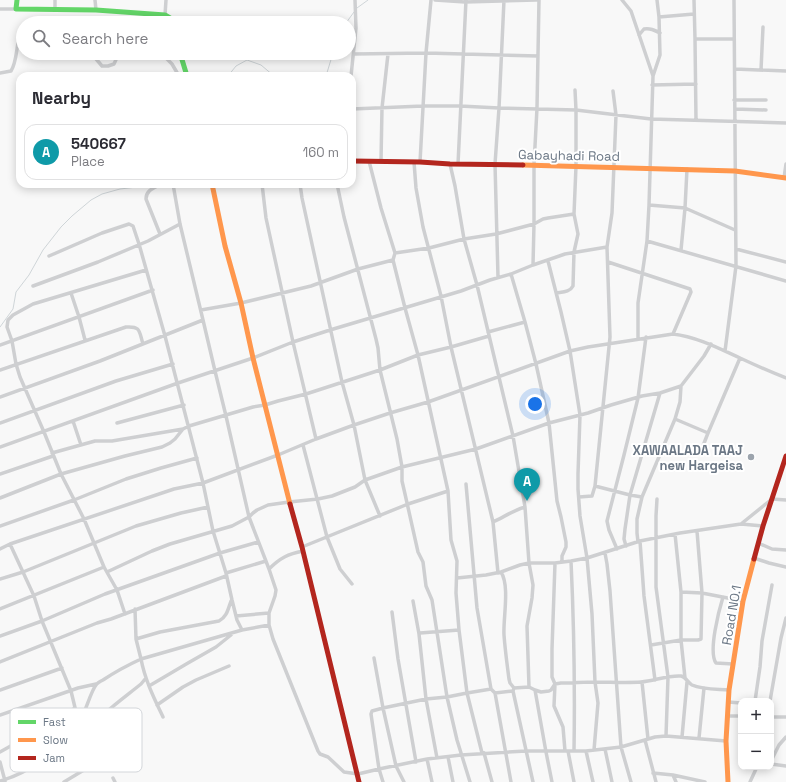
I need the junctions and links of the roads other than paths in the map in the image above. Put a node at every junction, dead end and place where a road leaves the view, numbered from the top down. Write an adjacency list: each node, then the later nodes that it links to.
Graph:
1 (17, 0): 17 (main road)
2 (55, 0): 18 (street)
3 (95, 0): 19 (street)
4 (166, 0): 21 (street)
5 (355, 0): 22 (street)
6 (431, 0): 31 (street)
7 (435, 0): 14 (street)
8 (536, 0): 15 (street)
9 (539, 0): 35 (street)
10 (622, 0): 26 (street)
11 (657, 0): 23 (street)
12 (694, 0): 20 (street)
13 (734, 0): 28 (street)
14 (465, 1): 15 (street); 33 (street)
15 (504, 1): 34 (street)
16 (0, 9): 17 (street)
17 (16, 9): 18 (main road)
18 (55, 10): 19 (main road)
19 (96, 10): 21 (main road)
20 (694, 14): 23 (street); 27 (street)
21 (165, 15)
22 (356, 16)
23 (660, 17): 25 (street)
24 (763, 26): 42 (street)
25 (660, 32): 26 (street); 48 (street)
26 (639, 35): 48 (street)
27 (695, 39): 28 (street); 49 (street)
28 (734, 39): 41 (street)
29 (356, 54): 30 (street)
30 (388, 54): 31 (street); 57 (street)
31 (426, 54): 33 (street); 55 (street)
32 (16, 55): 47 (street)
33 (462, 55): 34 (street); 56 (street)
34 (501, 55): 35 (street); 58 (street)
35 (538, 56): 59 (street)
36 (97, 60): 37 (street)
37 (116, 60)
38 (168, 60): 44 (street)
39 (182, 60): 45 (main road)
40 (353, 60): 46 (street)
41 (735, 69): 42 (street); 53 (street)
42 (761, 70): 43 (street)
43 (786, 71)
44 (177, 72)
45 (186, 72)
46 (352, 72)
47 (0, 73)
48 (653, 76): 50 (street)
49 (696, 84): 50 (street); 66 (street)
50 (652, 85): 65 (street)
51 (575, 90): 62 (street)
52 (613, 91): 64 (street)
53 (734, 100): 54 (street); 61 (street)
54 (766, 100)
55 (423, 106): 56 (street); 57 (street); 73 (street)
56 (460, 106): 58 (street); 75 (street)
57 (382, 108): 60 (street); 71 (street)
58 (499, 108): 59 (street); 76 (street)
59 (537, 108): 62 (street); 78 (street)
60 (356, 109)
61 (734, 109): 63 (street); 67 (street)
62 (576, 110): 64 (street); 79 (street)
63 (766, 110)
64 (616, 115): 65 (street); 80 (street)
65 (651, 118): 66 (street); 81 (street)
66 (696, 120): 67 (street)
67 (735, 122): 68 (street); 83 (street)
68 (786, 123)
69 (356, 161): 70 (main road, Gabayhadi Road)
70 (369, 161): 71 (main road, Gabayhadi Road); 107 (street)
71 (381, 161): 72 (main road, Gabayhadi Road)
72 (414, 162): 73 (main road, Gabayhadi Road); 103 (street)
73 (420, 162): 74 (main road, Gabayhadi Road)
74 (450, 164): 75 (main road, Gabayhadi Road); 99 (street)
75 (458, 164): 76 (main road, Gabayhadi Road)
76 (495, 164): 78 (main road, Gabayhadi Road); 98 (street)
77 (786, 164): 84 (street)
78 (534, 165): 79 (main road, Gabayhadi Road); 95 (street)
79 (576, 166): 80 (main road, Gabayhadi Road); 93 (street)
80 (614, 167): 81 (main road, Gabayhadi Road); 102 (street)
81 (650, 168): 82 (main road, Gabayhadi Road); 91 (street)
82 (687, 168): 83 (main road, Gabayhadi Road); 92 (street)
83 (735, 171): 84 (main road, Gabayhadi Road); 96 (street)
84 (785, 178)
85 (153, 188): 97 (street)
86 (174, 188): 94 (street)
87 (213, 188): 129 (main road)
88 (262, 188): 126 (street)
89 (301, 188): 121 (street)
90 (338, 188): 115 (street)
91 (649, 206): 92 (street); 100 (street)
92 (685, 208): 96 (street); 105 (street)
93 (574, 214): 95 (street); 106 (street)
94 (180, 224): 97 (street); 131 (street)
95 (534, 224): 98 (street); 113 (street)
96 (736, 230): 104 (street)
97 (160, 234): 101 (street)
98 (496, 234): 99 (street); 119 (street)
99 (464, 239): 103 (street); 122 (street)
100 (647, 240): 105 (street); 118 (street)
101 (139, 244): 108 (street); 116 (street); 123 (street)
102 (607, 247): 106 (street); 111 (street)
103 (429, 248): 107 (street); 128 (street)
104 (736, 249): 112 (street); 114 (street)
105 (681, 250): 114 (street)
106 (574, 252): 110 (street); 127 (street)
107 (395, 254): 109 (street)
108 (49, 256)
109 (393, 260): 115 (street); 130 (street)
110 (548, 261): 113 (street); 127 (street)
111 (608, 262): 118 (street); 145 (street)
112 (786, 262)
113 (533, 265): 117 (street)
114 (736, 266): 120 (street); 150 (street)
115 (358, 269): 121 (street); 133 (street)
116 (146, 270): 124 (street); 125 (street)
117 (510, 274): 119 (street); 135 (street)
118 (642, 274): 138 (street); 141 (street)
119 (498, 277): 122 (street)
120 (786, 282)
121 (320, 283): 126 (street); 136 (street)
122 (476, 285): 128 (street); 137 (street)
123 (33, 286)
124 (152, 290): 132 (street); 139 (street)
125 (71, 293): 132 (street); 143 (street)
126 (282, 293): 129 (street); 144 (street)
127 (557, 293): 151 (street)
128 (441, 296): 130 (street); 149 (street)
129 (241, 303): 131 (street); 153 (main road)
130 (405, 308): 133 (street); 152 (street)
131 (201, 310): 134 (street)
132 (79, 317): 142 (street); 143 (street)
133 (371, 318): 136 (street); 159 (street)
134 (203, 320): 139 (street); 160 (street)
135 (525, 322): 137 (street); 157 (street)
136 (330, 330): 144 (street); 163 (street)
137 (488, 334): 149 (street); 161 (street)
138 (673, 334): 140 (street); 147 (street)
139 (165, 336): 146 (street); 156 (street)
140 (646, 338): 141 (street); 171 (street)
141 (638, 339): 145 (street)
142 (85, 340): 146 (street); 155 (street)
143 (12, 341): 148 (street); 155 (street)
144 (293, 342): 153 (street); 169 (street)
145 (609, 343): 151 (street); 175 (street)
146 (143, 344): 166 (street)
147 (710, 344): 150 (street); 165 (street)
148 (0, 345)
149 (451, 347): 152 (street); 167 (street)
150 (725, 351): 154 (street)
151 (570, 352): 157 (street); 178 (street)
152 (418, 355): 159 (street); 172 (street)
153 (253, 358): 160 (street); 174 (main road)
154 (740, 358): 162 (street); 189 (street)
155 (16, 364): 158 (street); 166 (street)
156 (173, 364): 164 (street); 176 (street)
157 (536, 364): 161 (street); 183 (street)
158 (0, 370)
159 (380, 370): 163 (street); 177 (street)
160 (215, 371): 164 (street); 179 (street)
161 (499, 377): 167 (street); 190 (street)
162 (786, 378)
163 (342, 382): 169 (street); 185 (street)
164 (178, 383): 173 (street); 181 (street)
165 (681, 386): 168 (street); 180 (street)
166 (25, 388): 170 (street); 176 (street)
167 (461, 390): 172 (street); 195 (street)
168 (660, 393): 171 (street); 212 (street)
169 (306, 394): 174 (street); 191 (street)
170 (0, 397)
171 (638, 398): 175 (street); 211 (street)
172 (428, 402): 177 (street); 201 (street)
173 (184, 405): 184 (street); 186 (street)
174 (265, 405): 179 (street); 198 (main road)
175 (603, 408): 178 (street); 209 (street)
176 (35, 411): 182 (street); 188 (street)
177 (390, 413): 185 (street); 202 (street)
178 (580, 415): 183 (street); 213 (street)
179 (226, 416): 186 (street); 203 (street)
180 (675, 419): 189 (street); 214 (street)
181 (72, 421): 188 (street); 192 (street)
182 (0, 423)
183 (549, 423): 190 (street); 253 (street)
184 (117, 424)
185 (354, 425): 191 (street); 206 (street)
186 (189, 426): 187 (street); 200 (street)
187 (183, 429): 192 (street); 205 (street)
188 (44, 432): 194 (street); 197 (street)
189 (708, 433): 196 (street)
190 (513, 436): 195 (street); 224 (street)
191 (316, 439): 193 (street)
192 (82, 445): 197 (street)
193 (303, 445): 198 (street); 216 (street)
194 (0, 447)
195 (476, 449): 201 (street); 228 (street)
196 (701, 451)
197 (53, 455): 204 (street); 205 (street)
198 (278, 455): 203 (street); 221 (main road)
199 (786, 456): 218 (main road, Road NO.1)
200 (197, 458): 207 (street); 219 (street)
201 (441, 458): 202 (street); 210 (street)
202 (402, 467): 206 (street); 222 (street)
203 (238, 470): 207 (street); 226 (street)
204 (0, 474)
205 (60, 474): 215 (street); 219 (street)
206 (366, 480): 216 (street); 225 (street)
207 (203, 483): 223 (street); 227 (street)
208 (466, 484): 263 (street)
209 (595, 486): 211 (street); 213 (street)
210 (448, 491): 222 (street); 264 (street)
211 (615, 491): 212 (street); 245 (street)
212 (630, 495): 214 (street); 242 (street)
213 (579, 497): 249 (street)
214 (642, 497): 237 (street)
215 (0, 498)
216 (318, 499): 221 (street); 235 (street)
217 (658, 499): 236 (street)
218 (772, 499): 220 (street); 229 (street); 231 (main road, Road NO.1)
219 (74, 500): 227 (street); 230 (street)
220 (786, 500)
221 (289, 502): 226 (street); 244 (main road)
222 (408, 504): 225 (street); 287 (street)
223 (208, 507): 232 (street); 239 (street)
224 (525, 507): 228 (street); 252 (street)
225 (380, 516): 235 (street)
226 (249, 517): 232 (street); 238 (street)
227 (84, 519): 239 (street); 241 (street)
228 (492, 522): 261 (street)
229 (740, 524): 231 (street); 233 (street)
230 (0, 526)
231 (763, 526): 240 (main road, Road NO.1)
232 (213, 531): 247 (street); 260 (street)
233 (696, 531): 234 (street); 270 (street)
234 (675, 534): 236 (street); 269 (street)
235 (327, 537): 244 (street); 266 (street)
236 (656, 537): 237 (street); 294 (street)
237 (639, 541): 242 (street); 295 (street)
238 (258, 542): 247 (street); 251 (street)
239 (95, 543): 256 (street); 259 (street)
240 (758, 543): 246 (street); 250 (main road, Road NO.1)
241 (10, 544): 243 (street); 259 (street)
242 (626, 546): 245 (street)
243 (0, 549)
244 (302, 549): 258 (street); 376 (main road)
245 (617, 549): 248 (street)
246 (786, 550)
247 (220, 553): 262 (street); 268 (street)
248 (605, 553): 249 (street); 307 (street)
249 (587, 558): 254 (street); 306 (street)
250 (754, 558): 257 (street); 275 (main road, Road NO.1)
251 (266, 561): 258 (street); 262 (street)
252 (529, 562): 255 (street); 261 (street); 313 (street)
253 (562, 562): 254 (street); 255 (street)
254 (571, 562): 309 (street)
255 (555, 563): 311 (street)
256 (104, 567): 260 (street); 271 (street)
257 (786, 567)
258 (269, 569): 279 (street)
259 (23, 572): 265 (street); 271 (street)
260 (107, 572): 268 (street)
261 (500, 572): 263 (street); 316 (street)
262 (226, 574): 273 (street); 277 (street)
263 (474, 576): 264 (street); 315 (street)
264 (457, 578): 286 (street)
265 (0, 579)
266 (352, 584)
267 (772, 585): 324 (street)
268 (117, 590): 280 (street); 283 (street)
269 (681, 592): 270 (street); 292 (street)
270 (702, 593): 272 (street); 292 (street)
271 (34, 596): 276 (street); 283 (street)
272 (723, 597): 275 (street); 299 (street)
273 (232, 600): 281 (street); 291 (street)
274 (413, 601): 289 (street)
275 (743, 601): 299 (main road, Road NO.1)
276 (0, 609)
277 (135, 609): 280 (street); 291 (street)
278 (392, 612): 328 (street)
279 (269, 613): 281 (street); 284 (street)
280 (126, 614): 293 (street)
281 (236, 616): 285 (street)
282 (786, 618): 325 (street)
283 (42, 621): 290 (street); 293 (street)
284 (269, 625): 285 (street); 376 (street)
285 (242, 630): 288 (street)
286 (459, 630): 287 (street); 321 (street)
287 (437, 632): 289 (street); 323 (street)
288 (233, 634): 297 (street); 312 (street)
289 (419, 634): 326 (street)
290 (0, 636)
291 (136, 639): 297 (street)
292 (681, 640): 294 (street); 305 (street)
293 (51, 641): 298 (street); 301 (street)
294 (663, 643): 295 (street); 302 (street)
295 (651, 645): 304 (street)
296 (374, 658): 335 (street)
297 (141, 659): 303 (street); 310 (street)
298 (0, 662)
299 (733, 664): 319 (main road, Road NO.1)
300 (229, 666): 330 (street)
301 (62, 668): 317 (street); 320 (street)
302 (668, 677): 304 (street); 305 (street); 343 (street)
303 (146, 678): 312 (street); 334 (street)
304 (655, 680): 308 (street)
305 (686, 680): 314 (street); 344 (street)
306 (595, 682): 307 (street); 309 (street); 352 (street)
307 (616, 682): 308 (street); 350 (street)
308 (642, 682): 347 (street)
309 (575, 683): 311 (street); 354 (street)
310 (96, 684): 320 (street); 333 (street)
311 (555, 684): 318 (street); 353 (street)
312 (149, 686): 330 (street)
313 (529, 687): 316 (street); 318 (street)
314 (704, 688): 319 (street); 346 (street)
315 (491, 689): 321 (street); 322 (street)
316 (514, 689): 322 (street); 357 (street)
317 (0, 690)
318 (535, 690): 358 (street)
319 (729, 690): 327 (main road, Road NO.1)
320 (71, 691): 331 (street); 332 (street)
321 (467, 693): 323 (street); 359 (street)
322 (495, 693): 360 (street)
323 (447, 697): 326 (street); 361 (street)
324 (755, 698)
325 (771, 698)
326 (426, 699): 328 (street); 364 (street)
327 (728, 702): 329 (street); 339 (main road, Road NO.1)
328 (405, 703): 335 (street); 367 (street)
329 (738, 703)
330 (157, 705): 338 (street)
331 (21, 708)
332 (75, 708)
333 (85, 708)
334 (112, 708)
335 (383, 708): 369 (street); 371 (street)
336 (10, 712): 337 (street)
337 (0, 715)
338 (162, 716)
339 (727, 716): 340 (street); 348 (main road, Road NO.1)
340 (738, 716)
341 (774, 717): 342 (street)
342 (786, 717)
343 (666, 736): 344 (street); 347 (street)
344 (682, 737): 346 (street)
345 (786, 737): 362 (street)
346 (699, 738): 348 (street)
347 (646, 739): 350 (street); 375 (street)
348 (726, 741): 398 (main road, Road NO.1)
349 (10, 746): 356 (street)
350 (621, 747): 351 (street); 394 (street)
351 (605, 749): 352 (street); 393 (street)
352 (594, 750): 355 (street)
353 (567, 751): 354 (street); 358 (street); 391 (street)
354 (574, 751): 355 (street)
355 (586, 751): 392 (street)
356 (0, 752)
357 (526, 752): 358 (street); 360 (street); 389 (street)
358 (546, 752): 390 (street)
359 (483, 753): 360 (street); 361 (street); 387 (street)
360 (506, 753): 388 (street)
361 (461, 755): 363 (street); 386 (street)
362 (774, 755)
363 (448, 756): 364 (street); 385 (street)
364 (437, 758): 365 (street)
365 (427, 759): 367 (street); 384 (street)
366 (0, 762): 379 (street)
367 (416, 762): 369 (street)
368 (774, 764): 370 (street)
369 (396, 766): 371 (street); 383 (street)
370 (786, 766)
371 (379, 769): 376 (street); 382 (street)
372 (756, 770): 399 (street)
373 (22, 772): 379 (street)
374 (81, 772): 380 (street)
375 (653, 773): 377 (street); 395 (street)
376 (358, 774): 381 (main road)
377 (673, 775): 396 (street); 397 (street)
378 (0, 781): 379 (street)
379 (5, 781)
380 (64, 782)
381 (359, 782)
382 (382, 782)
383 (404, 782)
384 (432, 782)
385 (453, 782)
386 (470, 782)
387 (492, 782)
388 (511, 782)
389 (533, 782)
390 (552, 782)
391 (574, 782)
392 (593, 782)
393 (612, 782)
394 (631, 782)
395 (656, 782)
396 (676, 782)
397 (705, 782)
398 (728, 782)
399 (750, 782)

